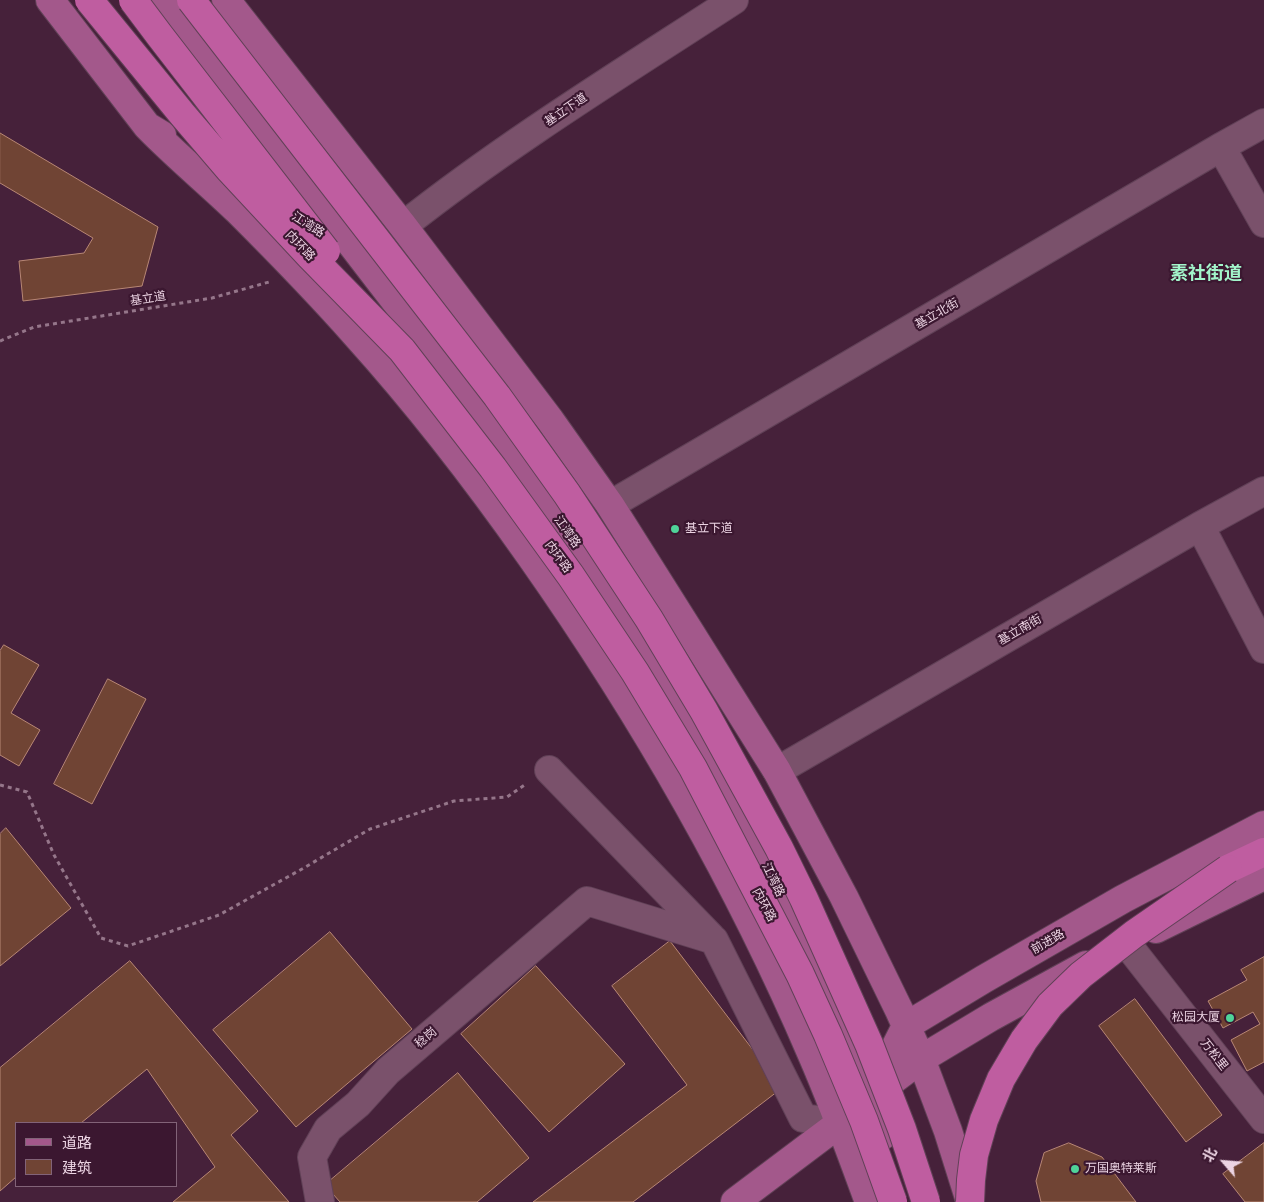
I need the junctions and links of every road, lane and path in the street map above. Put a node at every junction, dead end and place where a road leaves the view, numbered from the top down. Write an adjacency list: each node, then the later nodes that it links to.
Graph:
1 (50, 0): 9 (main road, 江湾路)
2 (89, 0): 16 (highway, 内环路, bridge)
3 (133, 0): 16 (highway, bridge)
4 (164, 0): 13 (main road)
5 (191, 0): 41 (highway, bridge)
6 (226, 0): 12 (main road)
7 (734, 0): 12 (street, 基立下道)
8 (1264, 123): 10 (street, 基立北街)
9 (147, 126): 13 (main road, 江湾路); 14 (main road)
10 (1221, 147): 11 (street); 18 (street, 基立北街)
11 (1264, 223)
12 (403, 226): 18 (main road)
13 (365, 260): 21 (main road, 江湾路)
14 (299, 274): 15 (path, 基立道); 35 (main road)
15 (0, 341)
16 (402, 350): 39 (highway, 内环路, bridge)
17 (1264, 491): 19 (street, 基立南街)
18 (610, 505): 23 (main road)
19 (1200, 526): 20 (street); 23 (street, 基立南街)
20 (1264, 649)
21 (707, 756): 31 (main road); 33 (main road, 江湾路)
22 (549, 770): 24 (path); 28 (street)
23 (777, 771): 30 (main road)
24 (0, 785)
25 (1264, 825): 30 (main road, 前进路)
26 (1264, 852): 42 (highway, bridge)
27 (1264, 876): 29 (main road)
28 (714, 940): 35 (street); 36 (street, 稔岗)
29 (1127, 944): 32 (main road); 34 (street, 万松里)
30 (906, 1026): 31 (main road); 32 (main road)
31 (892, 1053): 32 (main road); 33 (main road)
32 (921, 1060): 33 (main road); 42 (main road)
33 (870, 1098): 35 (main road); 40 (main road, 江湾路)
34 (1264, 1119)
35 (840, 1123): 37 (main road); 38 (main road)
36 (320, 1202)
37 (735, 1202)
38 (869, 1202)
39 (893, 1202)
40 (905, 1202)
41 (926, 1202)
42 (970, 1202)

